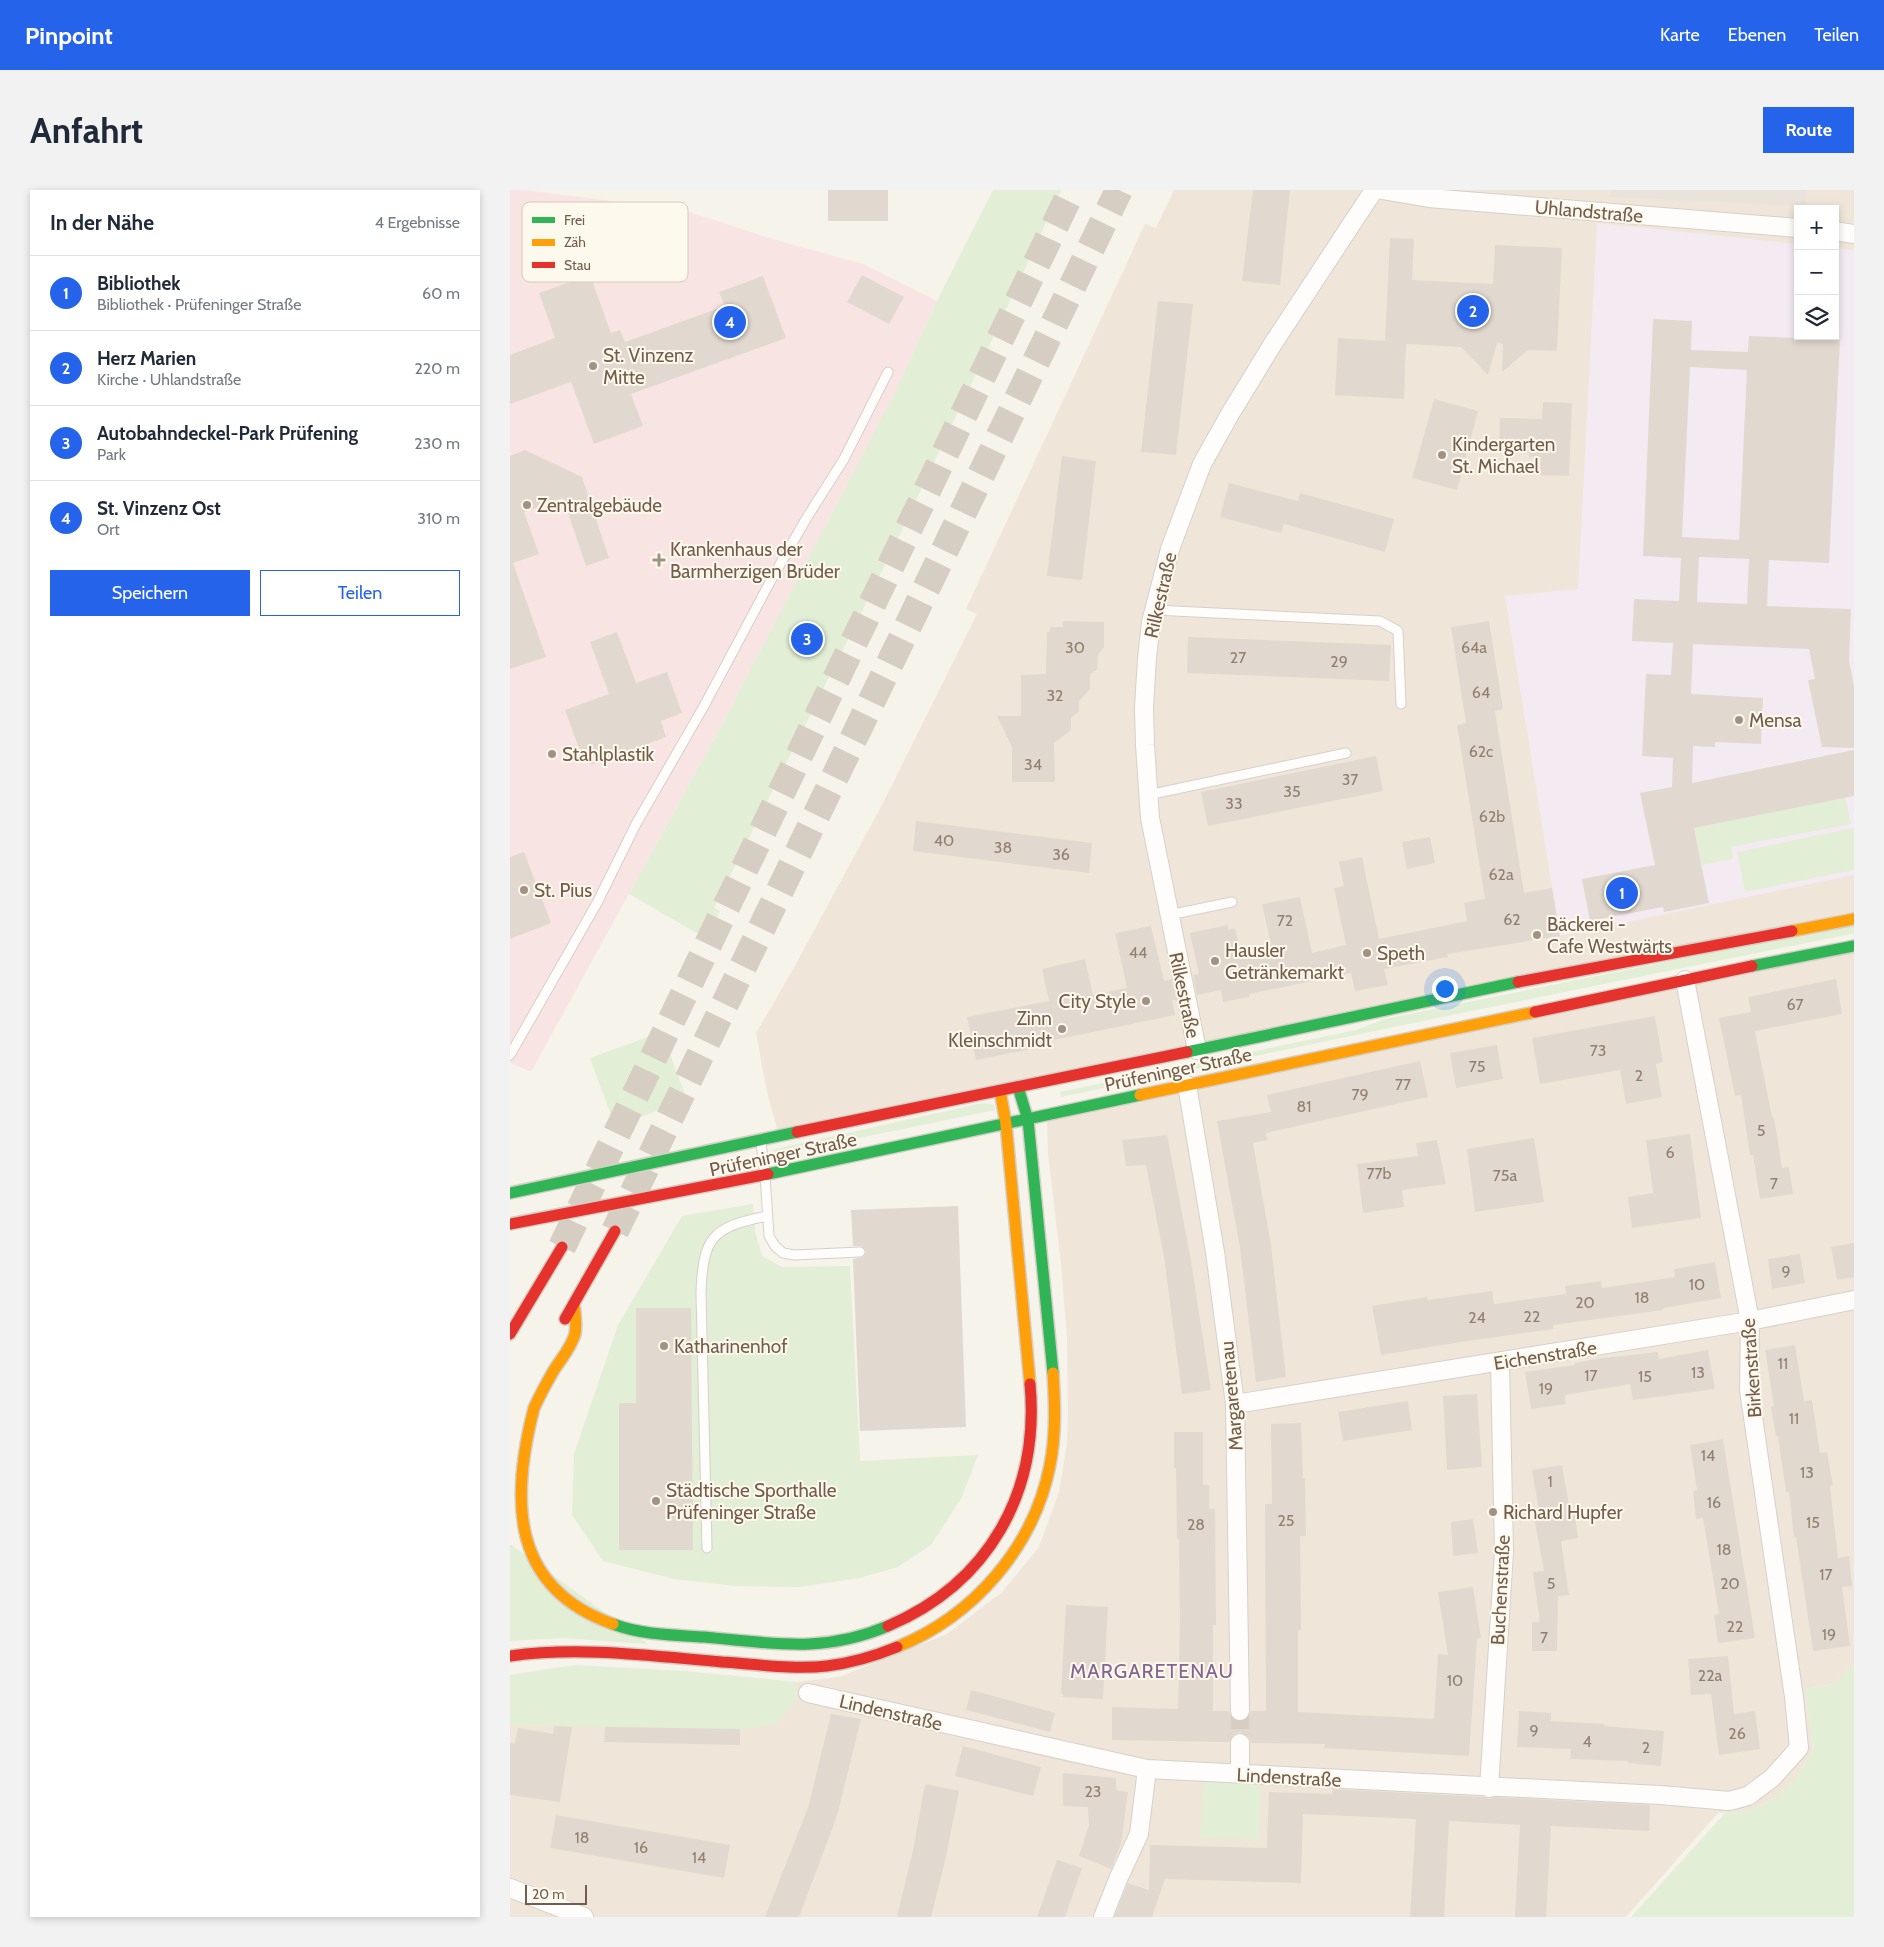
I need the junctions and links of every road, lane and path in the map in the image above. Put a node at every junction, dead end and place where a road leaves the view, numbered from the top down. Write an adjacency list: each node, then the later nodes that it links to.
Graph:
1 (1374, 190): 7 (street, Rilkestraße)
2 (1382, 190): 3 (street, Uhlandstraße)
3 (1794, 228)
4 (1839, 232): 5 (street)
5 (1854, 234)
6 (888, 372): 17 (lane)
7 (1154, 610): 8 (lane); 10 (street, Rilkestraße)
8 (1401, 704)
9 (1346, 752): 10 (lane)
10 (1148, 795): 12 (street, Rilkestraße)
11 (1232, 902): 12 (lane)
12 (1169, 915): 16 (street, Rilkestraße)
13 (1854, 919): 16 (main road, Prüfeninger Straße)
14 (1854, 946): 15 (main road, Prüfeninger Straße)
15 (1685, 980): 18 (main road, Prüfeninger Straße); 33 (street, Birkenstraße)
16 (1197, 1050): 19 (main road, Prüfeninger Straße)
17 (510, 1055)
18 (1187, 1085): 21 (main road, Prüfeninger Straße); 37 (street, Margaretenau)
19 (1018, 1087): 20 (main road, Prüfeninger Straße); 21 (main road)
20 (1000, 1091): 22 (main road); 23 (main road, Prüfeninger Straße)
21 (1028, 1120): 22 (main road, Prüfeninger Straße); 39 (main road)
22 (1006, 1124): 24 (main road, Prüfeninger Straße); 32 (main road)
23 (760, 1140): 24 (lane); 25 (main road, Prüfeninger Straße)
24 (765, 1176): 26 (lane); 27 (main road, Prüfeninger Straße)
25 (510, 1193)
26 (767, 1216): 30 (lane); 38 (lane)
27 (510, 1224)
28 (615, 1231): 32 (main road)
29 (562, 1247): 35 (main road)
30 (860, 1252)
31 (1854, 1300): 33 (street, Eichenstraße)
32 (574, 1304): 34 (main road)
33 (1750, 1321): 36 (street, Eichenstraße); 45 (street, Birkenstraße)
34 (559, 1328)
35 (510, 1334)
36 (1500, 1362): 37 (street, Eichenstraße); 46 (street, Buchenstraße)
37 (1235, 1404): 41 (street, Margaretenau)
38 (707, 1548)
39 (510, 1656)
40 (808, 1693): 43 (street, Lindenstraße)
41 (1240, 1711)
42 (1240, 1743): 44 (street)
43 (1147, 1769): 44 (street, Lindenstraße); 49 (street)
44 (1240, 1774): 46 (street, Lindenstraße)
45 (1772, 1778): 46 (street, Lindenstraße)
46 (1489, 1788)
47 (510, 1888): 48 (street)
48 (584, 1917)
49 (1104, 1917)

